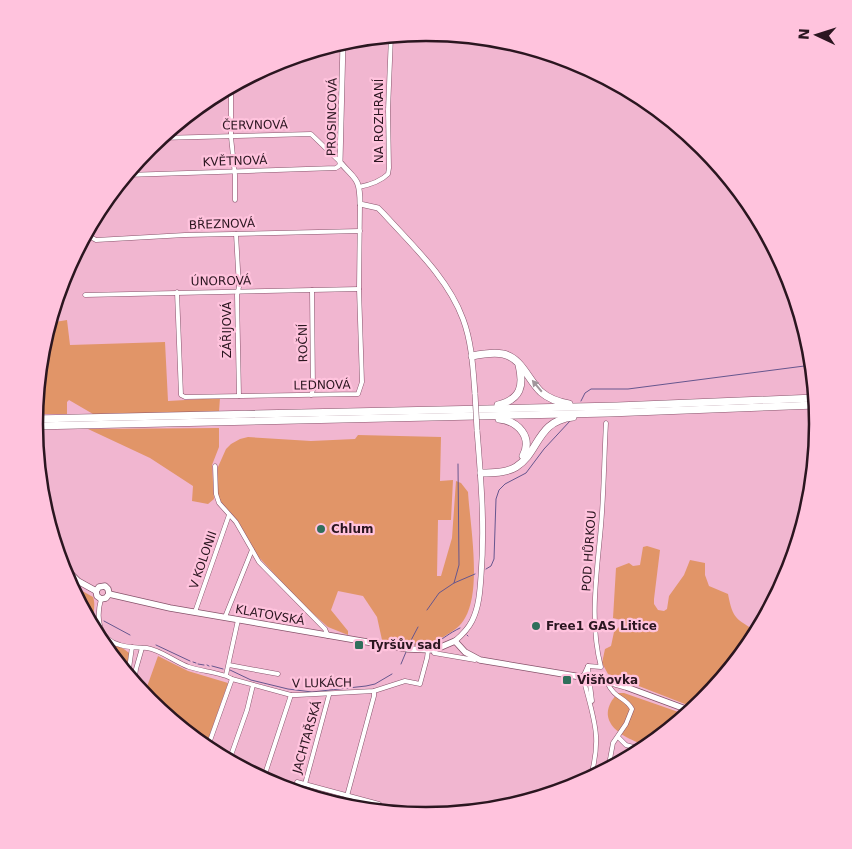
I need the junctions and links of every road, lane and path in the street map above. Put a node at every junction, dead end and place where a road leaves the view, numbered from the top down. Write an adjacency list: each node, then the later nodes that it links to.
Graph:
1 (391, 43): 9 (street, NA ROZHRANÍ)
2 (343, 51): 6 (street, PROSINCOVÁ)
3 (231, 95): 4 (street)
4 (231, 135): 5 (street, ČERVNOVÁ); 6 (street, ČERVNOVÁ); 7 (street)
5 (171, 138)
6 (340, 162): 7 (street, KVĚTNOVÁ); 9 (street, PROSINCOVÁ)
7 (234, 171): 8 (street, KVĚTNOVÁ); 10 (street)
8 (136, 175)
9 (359, 187): 11 (street, LEDNOVÁ)
10 (234, 200)
11 (360, 204): 12 (street, LEDNOVÁ); 20 (street)
12 (360, 231): 13 (street, BŘEZNOVÁ); 15 (street, LEDNOVÁ)
13 (236, 234): 14 (street, BŘEZNOVÁ); 17 (street, ZÁŘIJOVÁ)
14 (92, 238)
15 (358, 289): 16 (street, ÚNOROVÁ); 22 (street, LEDNOVÁ)
16 (312, 290): 17 (street, ÚNOROVÁ); 22 (street, ROČNÍ)
17 (238, 291): 18 (street, ÚNOROVÁ); 23 (street, ZÁŘIJOVÁ)
18 (177, 292): 19 (street, ÚNOROVÁ); 23 (street, LEDNOVÁ)
19 (85, 295)
20 (472, 356): 21 (highway); 35 (street, bridge)
21 (519, 364): 26 (highway, one-way to 21); 27 (highway)
22 (311, 395): 23 (street, LEDNOVÁ)
23 (239, 396)
24 (808, 398): 26 (highway)
25 (808, 405): 28 (highway)
26 (594, 407): 27 (highway)
27 (423, 410): 30 (highway)
28 (609, 413): 29 (highway); 33 (highway)
29 (469, 416): 32 (highway); 33 (highway)
30 (43, 419)
31 (606, 423): 58 (street, POD HŮRKOU)
32 (43, 426)
33 (522, 461): 35 (highway)
34 (215, 466): 36 (street)
35 (481, 473): 48 (street)
36 (230, 515): 37 (street); 42 (street, V KOLONII)
37 (252, 550): 43 (street); 46 (street)
38 (75, 578): 39 (main road)
39 (96, 591): 40 (main road); 41 (main road)
40 (109, 594): 41 (main road); 42 (main road, KLATOVSKÁ)
41 (101, 599): 45 (street, V LUKÁCH)
42 (195, 612): 43 (main road, KLATOVSKÁ)
43 (225, 618): 44 (main road, KLATOVSKÁ)
44 (238, 620): 46 (main road, KLATOVSKÁ); 53 (street)
45 (100, 625)
46 (328, 636): 51 (main road, KLATOVSKÁ)
47 (107, 637): 49 (street, V LUKÁCH)
48 (455, 641): 51 (main road, KLATOVSKÁ); 52 (main road, KLATOVSKÁ)
49 (132, 647): 50 (street, V LUKÁCH); 54 (street)
50 (142, 648): 55 (street); 57 (street, V LUKÁCH)
51 (431, 651): 52 (street, KLATOVSKÁ); 62 (street, V LUKÁCH)
52 (480, 660): 58 (main road, KLATOVSKÁ)
53 (229, 664): 56 (street, V LUKÁCH); 57 (street)
54 (129, 667)
55 (135, 674)
56 (278, 674)
57 (226, 675): 59 (street, V LUKÁCH)
58 (586, 678): 60 (main road, KLATOVSKÁ); 71 (street)
59 (232, 679): 61 (street, V LUKÁCH); 67 (street)
60 (608, 682): 65 (main road, KLATOVSKÁ); 66 (street)
61 (253, 685): 63 (street, V LUKÁCH); 69 (street)
62 (374, 692): 64 (street, V LUKÁCH); 75 (street)
63 (291, 695): 64 (street, V LUKÁCH); 72 (street)
64 (329, 695): 74 (street, JACHTAŘSKÁ)
65 (684, 708)
66 (618, 737): 68 (street); 70 (street)
67 (209, 740)
68 (633, 747)
69 (232, 755)
70 (610, 760)
71 (592, 770)
72 (265, 773)
73 (297, 782): 74 (street)
74 (304, 784): 75 (street)
75 (347, 796): 76 (street)
76 (379, 804)

